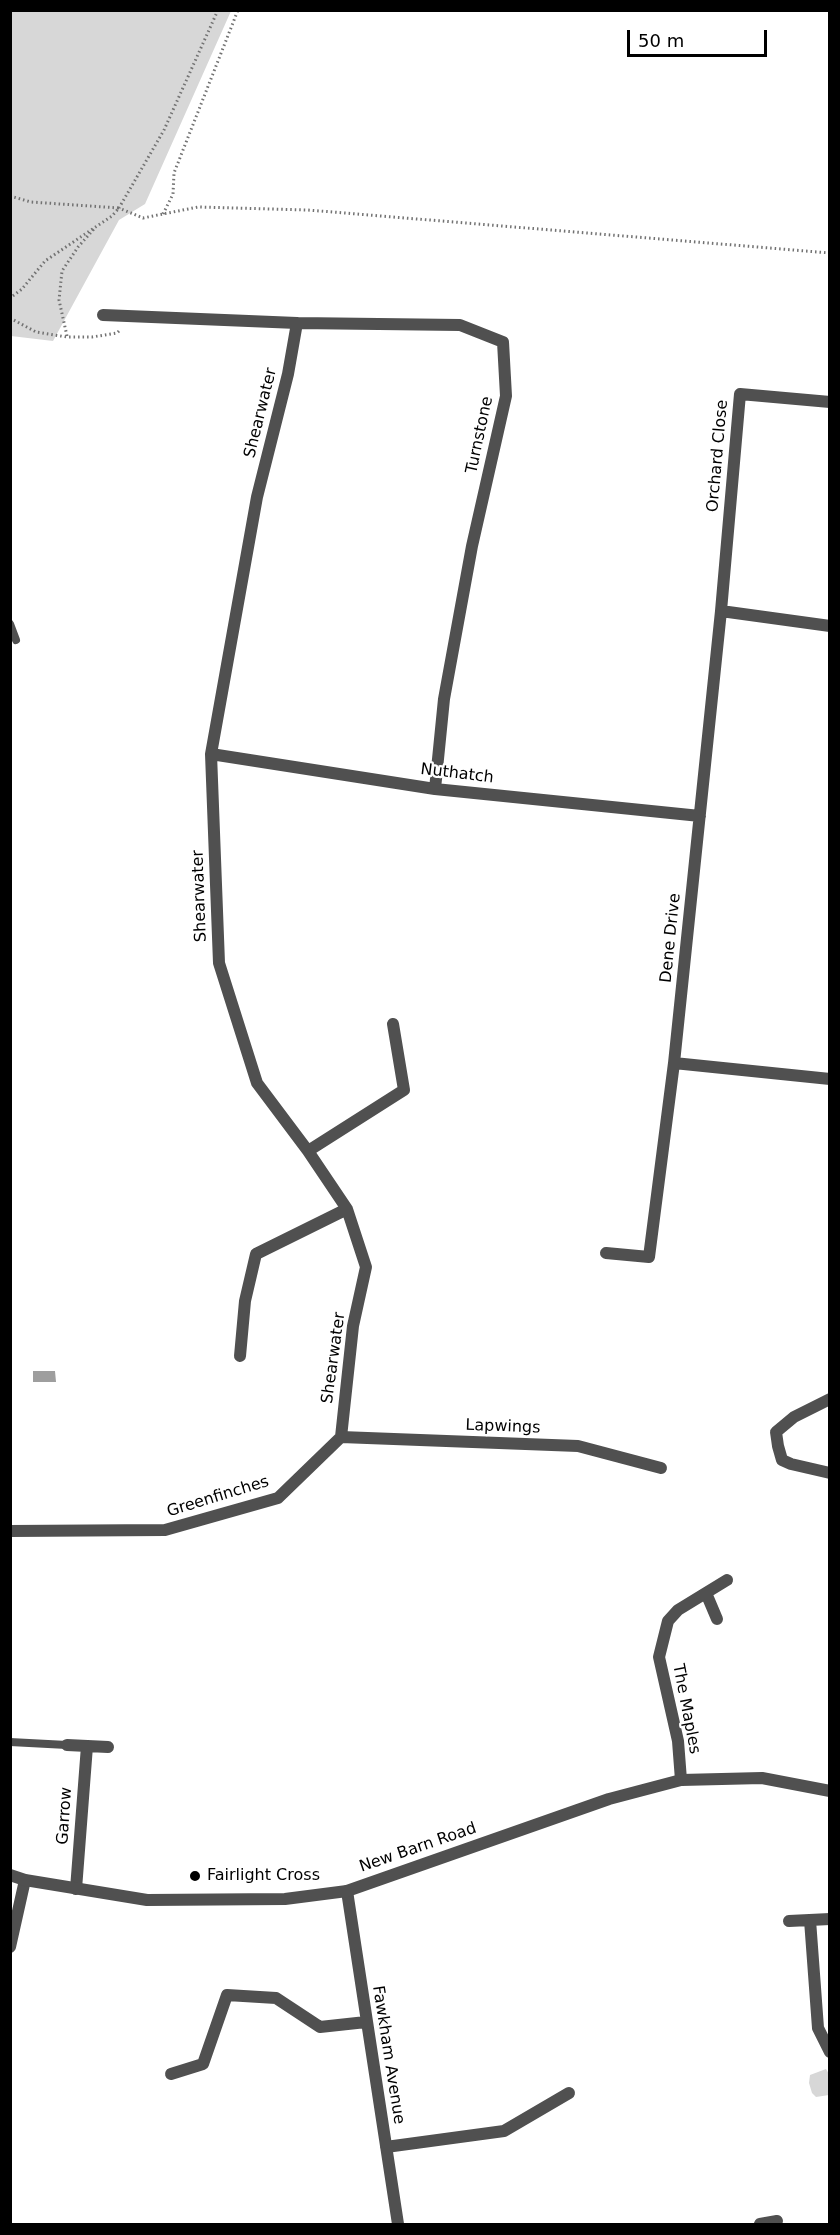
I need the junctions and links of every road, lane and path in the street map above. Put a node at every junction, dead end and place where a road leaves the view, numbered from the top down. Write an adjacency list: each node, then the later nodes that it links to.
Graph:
1 (218, 10): 4 (path)
2 (238, 10): 5 (path)
3 (11, 196): 4 (path)
4 (119, 208): 5 (path); 6 (path)
5 (163, 214): 7 (path)
6 (97, 225): 8 (path); 13 (path)
7 (830, 252)
8 (10, 298)
9 (104, 315): 10 (street, Turnstone)
10 (133, 316): 12 (street, Turnstone); 13 (path)
11 (10, 318): 13 (path)
12 (297, 323): 19 (street, Shearwater); 20 (street, Turnstone)
13 (67, 336)
14 (830, 402): 15 (street, Orchard Close)
15 (721, 611): 17 (street); 21 (street, Orchard Close)
16 (10, 624): 18 (lane)
17 (830, 626)
18 (16, 640)
19 (211, 754): 20 (street, Nuthatch); 25 (street, Shearwater)
20 (435, 789): 21 (street, Nuthatch)
21 (700, 816): 23 (street, Dene Drive)
22 (393, 1024): 25 (street)
23 (674, 1063): 24 (street); 27 (street, Dene Drive)
24 (830, 1079)
25 (308, 1151): 26 (street, Shearwater)
26 (347, 1209): 28 (street); 30 (street, Shearwater)
27 (606, 1253)
28 (240, 1356)
29 (830, 1399): 32 (street)
30 (340, 1437): 31 (street, Lapwings); 33 (street, Greenfinches)
31 (661, 1468)
32 (830, 1473)
33 (10, 1532)
34 (727, 1580): 35 (street, The Maples)
35 (706, 1593): 36 (street); 41 (street, The Maples)
36 (717, 1619)
37 (10, 1742): 38 (lane)
38 (67, 1745): 39 (street)
39 (87, 1746): 40 (street); 45 (street, Garrow)
40 (108, 1747)
41 (681, 1780): 42 (street, New Barn Road); 46 (street, New Barn Road)
42 (830, 1791)
43 (10, 1875): 44 (street, New Barn Road)
44 (25, 1880): 45 (street, New Barn Road); 50 (street)
45 (76, 1889): 46 (street, New Barn Road)
46 (347, 1891): 51 (street, Fawkham Avenue)
47 (830, 1919): 49 (street)
48 (789, 1920): 49 (street)
49 (810, 1920): 52 (street)
50 (10, 1947)
51 (366, 2022): 53 (street); 55 (street, Fawkham Avenue)
52 (830, 2052)
53 (171, 2074)
54 (569, 2094): 55 (street)
55 (386, 2147): 57 (street, Fawkham Avenue)
56 (777, 2222): 58 (street)
57 (398, 2224)
58 (760, 2224)

